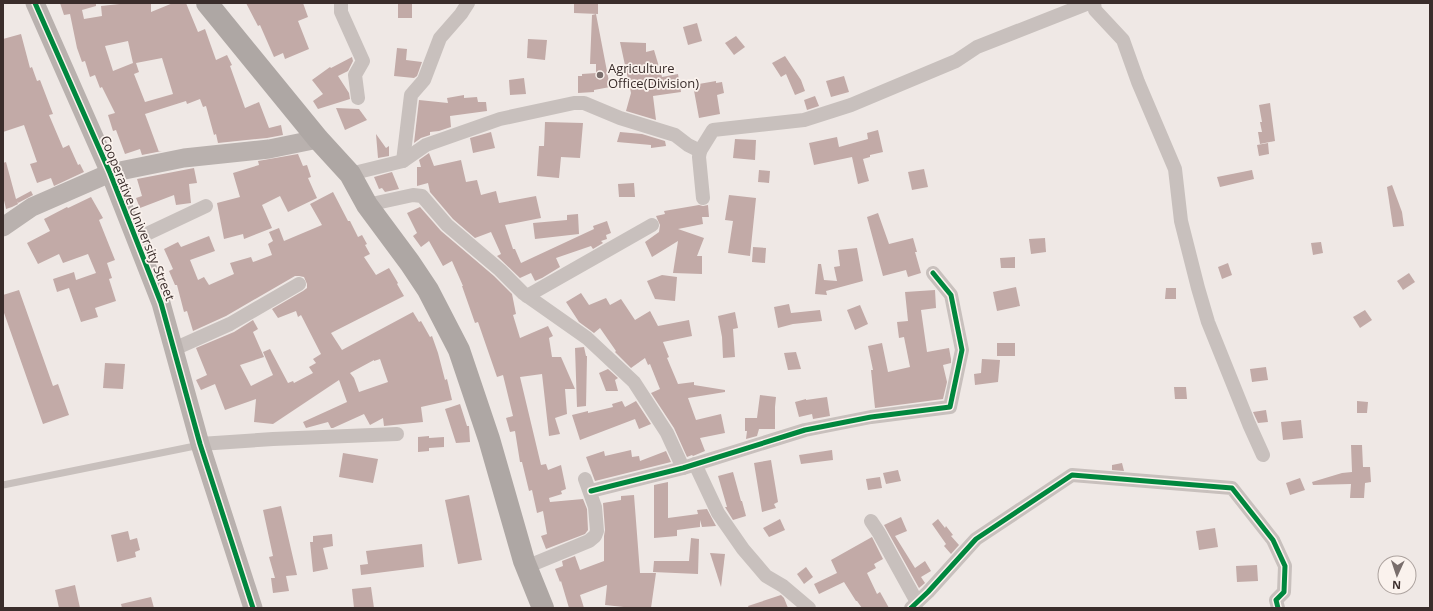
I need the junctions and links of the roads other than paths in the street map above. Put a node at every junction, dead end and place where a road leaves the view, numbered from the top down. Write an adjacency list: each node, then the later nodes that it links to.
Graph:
1 (35, 3): 11 (street, Cooperative University Street)
2 (206, 3): 8 (highway)
3 (341, 3): 7 (street)
4 (468, 3): 10 (street)
5 (1088, 3): 9 (street)
6 (1094, 3): 25 (street)
7 (358, 98)
8 (318, 139): 11 (street); 12 (highway)
9 (700, 150): 10 (street); 13 (street)
10 (403, 161): 12 (street)
11 (110, 173): 17 (street); 18 (street, Cooperative University Street)
12 (350, 174): 14 (highway)
13 (703, 198)
14 (367, 205): 21 (street); 29 (highway)
15 (206, 206): 18 (street)
16 (652, 225): 21 (street)
17 (3, 227)
18 (136, 238): 22 (street, Cooperative University Street)
19 (933, 273): 26 (street)
20 (299, 284): 22 (street)
21 (527, 296): 26 (street)
22 (174, 349): 24 (street, Cooperative University Street)
23 (397, 434): 24 (street)
24 (200, 444): 27 (lane); 31 (street, Cooperative University Street)
25 (1263, 455)
26 (689, 466): 29 (street); 33 (street)
27 (3, 485)
28 (871, 520): 30 (street)
29 (526, 567): 32 (highway)
30 (914, 605): 34 (street)
31 (253, 608)
32 (543, 608)
33 (809, 608)
34 (1278, 608)

